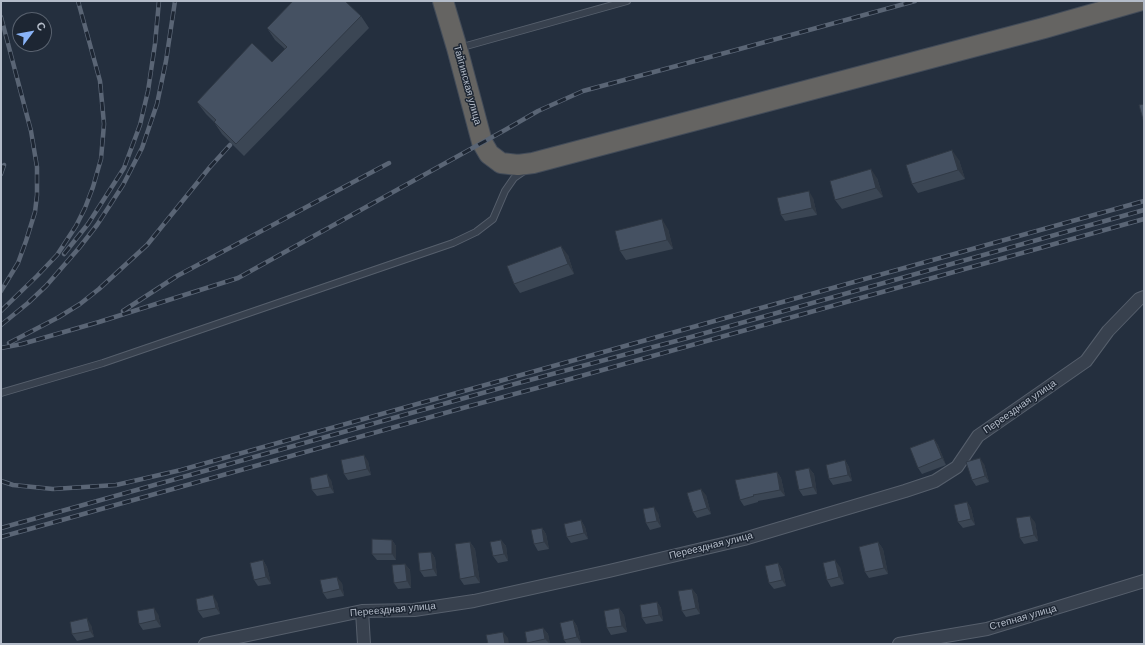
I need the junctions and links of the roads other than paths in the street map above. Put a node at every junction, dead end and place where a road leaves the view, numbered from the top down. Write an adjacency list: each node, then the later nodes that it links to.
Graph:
1 (443, 1): 4 (highway, Тайгинская улица)
2 (627, 1): 4 (lane)
3 (1140, 1): 5 (highway)
4 (457, 48): 5 (highway, Тайгинская улица)
5 (533, 163): 7 (lane)
6 (1144, 297): 9 (street, Переездная улица)
7 (1, 393)
8 (1144, 582): 12 (street, Степная улица)
9 (362, 611): 10 (street, Переездная улица); 11 (street)
10 (205, 644)
11 (364, 644)
12 (899, 644)

